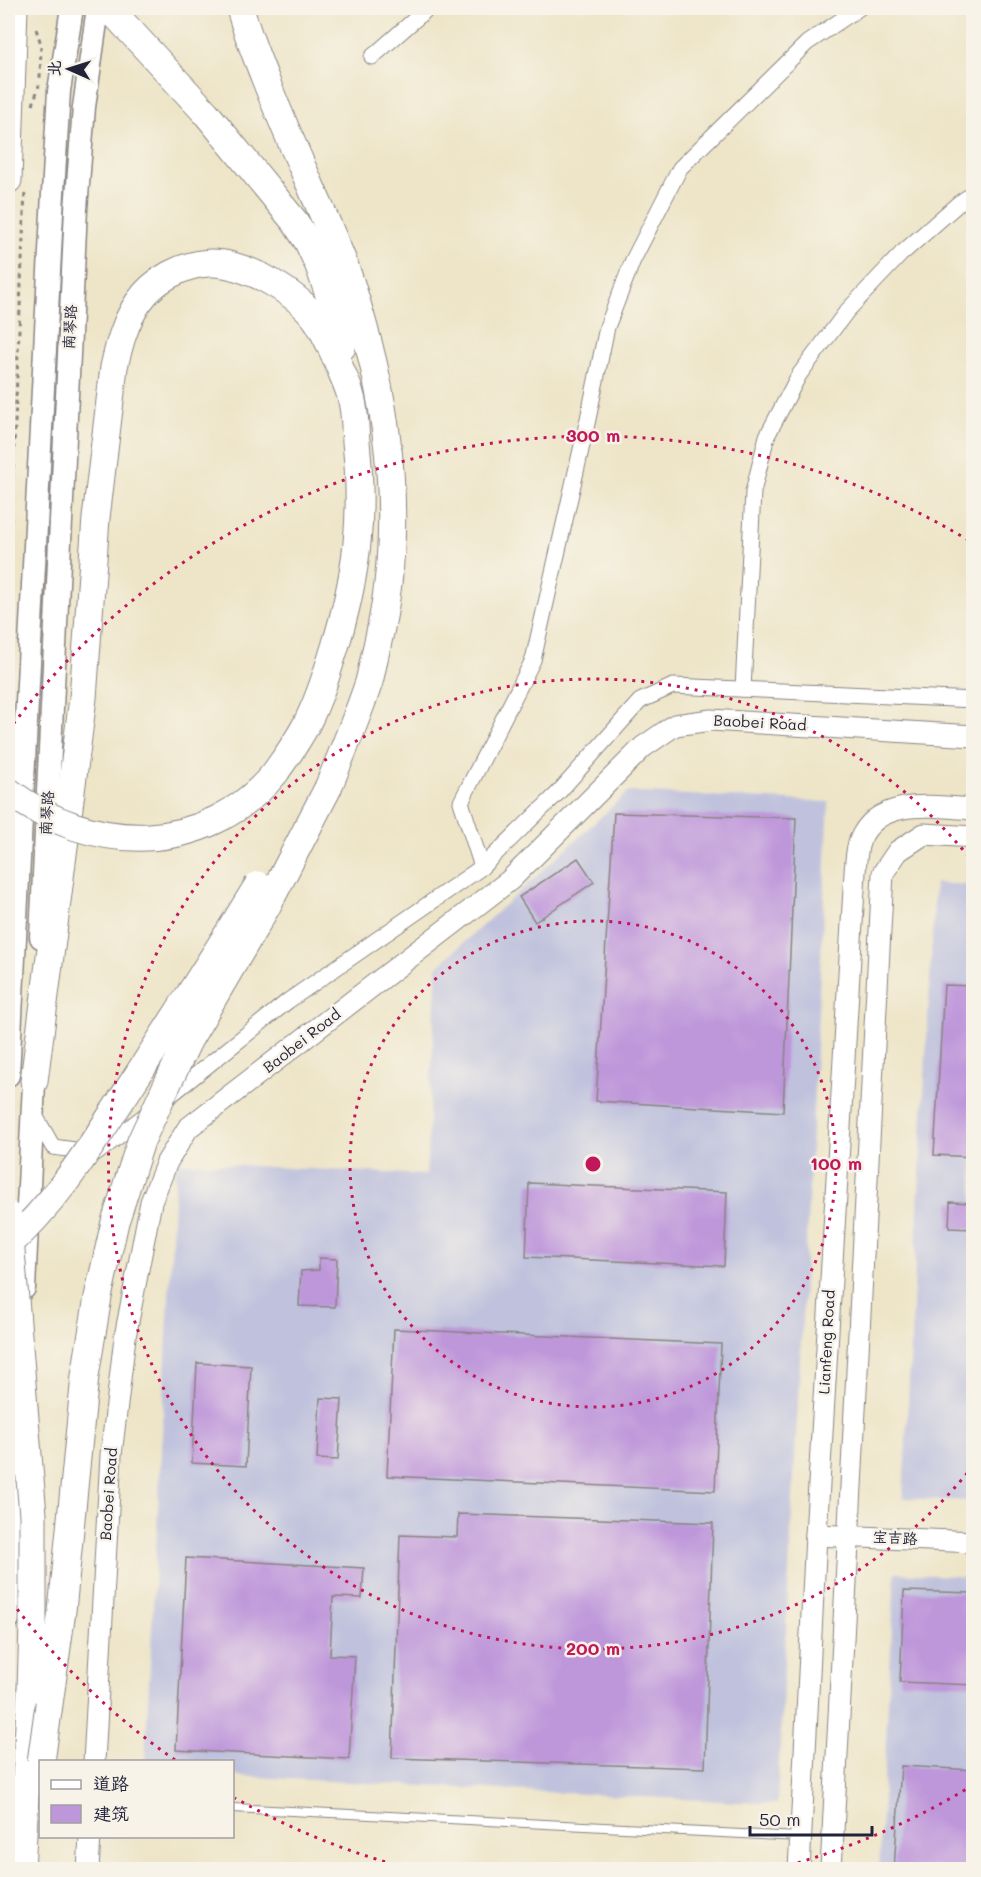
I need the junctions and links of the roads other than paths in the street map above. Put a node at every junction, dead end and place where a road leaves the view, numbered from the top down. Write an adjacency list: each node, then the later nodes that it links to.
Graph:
1 (14, 8): 9 (highway)
2 (72, 8): 20 (main road, 南琴路)
3 (98, 8): 21 (main road, 南琴路)
4 (109, 8): 11 (highway)
5 (240, 8): 15 (highway)
6 (428, 8): 8 (street)
7 (859, 8): 19 (street)
8 (372, 57)
9 (16, 185)
10 (974, 194): 12 (street)
11 (352, 398): 16 (highway, bridge); 21 (highway)
12 (742, 689): 13 (street); 19 (street)
13 (974, 700)
14 (974, 736): 31 (street, Baobei Road)
15 (323, 786): 25 (highway, bridge); 30 (highway, bridge)
16 (8, 791)
17 (974, 809): 26 (street, Lianfeng Road)
18 (974, 837): 27 (street, Lianfeng Road)
19 (482, 867): 23 (street)
20 (8, 1075)
21 (34, 1081): 22 (main road, 南琴路)
22 (32, 1112): 23 (street); 24 (main road, 南琴路)
23 (97, 1153): 24 (street)
24 (17, 1214): 29 (main road, 南琴路); 36 (highway, bridge)
25 (8, 1245)
26 (816, 1535): 27 (street, 宝吉路); 34 (street, Lianfeng Road)
27 (848, 1536): 28 (street, 宝吉路); 40 (street, Lianfeng Road)
28 (974, 1542)
29 (8, 1619)
30 (41, 1760)
31 (94, 1760)
32 (39, 1775): 37 (highway)
33 (234, 1808): 34 (lane)
34 (801, 1837): 39 (street, Lianfeng Road)
35 (90, 1838): 38 (street)
36 (21, 1869)
37 (26, 1869)
38 (88, 1869)
39 (799, 1869)
40 (831, 1869)

